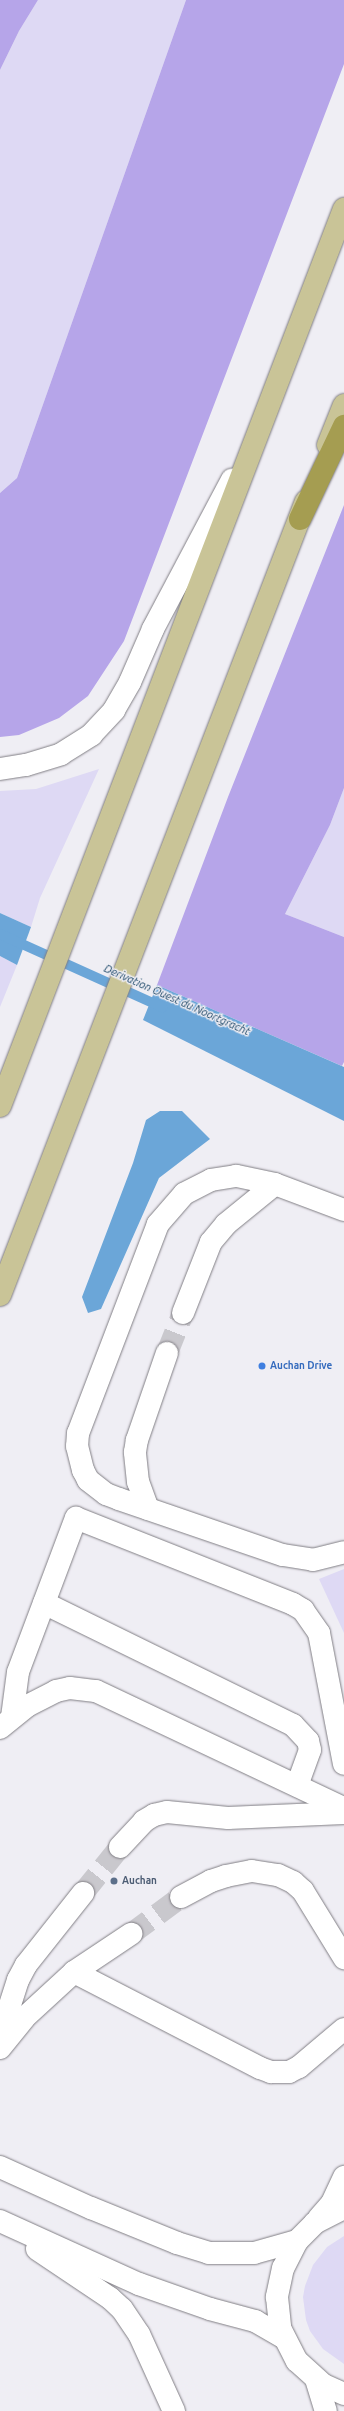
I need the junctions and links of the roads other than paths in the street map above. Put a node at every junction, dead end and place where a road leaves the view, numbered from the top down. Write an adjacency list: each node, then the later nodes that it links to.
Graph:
1 (344, 208): 3 (main road)
2 (344, 405): 5 (main road)
3 (262, 424): 6 (street); 7 (main road)
4 (344, 426): 5 (highway)
5 (300, 519): 10 (main road)
6 (0, 769)
7 (0, 1106)
8 (275, 1184): 9 (street); 11 (street); 13 (street)
9 (344, 1210)
10 (0, 1295)
11 (183, 1313)
12 (167, 1352): 13 (street)
13 (148, 1509): 14 (street)
14 (344, 1552)
15 (44, 1602): 16 (street); 17 (street); 18 (street)
16 (6, 1722): 18 (street)
17 (344, 1764)
18 (297, 1786): 19 (street)
19 (344, 1808)
20 (344, 1813): 21 (street)
21 (120, 1847)
22 (83, 1893): 28 (street)
23 (181, 1898): 25 (street)
24 (131, 1934): 26 (street)
25 (344, 1958)
26 (74, 1972): 27 (street); 29 (street)
27 (344, 2029)
28 (0, 2036)
29 (0, 2048)
30 (0, 2152): 33 (street)
31 (0, 2167): 33 (street)
32 (344, 2177): 36 (street)
33 (91, 2208): 38 (street)
34 (344, 2208): 36 (street)
35 (0, 2221): 39 (street)
36 (315, 2223): 38 (street)
37 (0, 2224): 42 (street)
38 (297, 2241): 39 (street)
39 (283, 2337): 40 (street)
40 (316, 2379): 41 (street); 43 (street)
41 (344, 2394)
42 (174, 2411)
43 (326, 2411)

